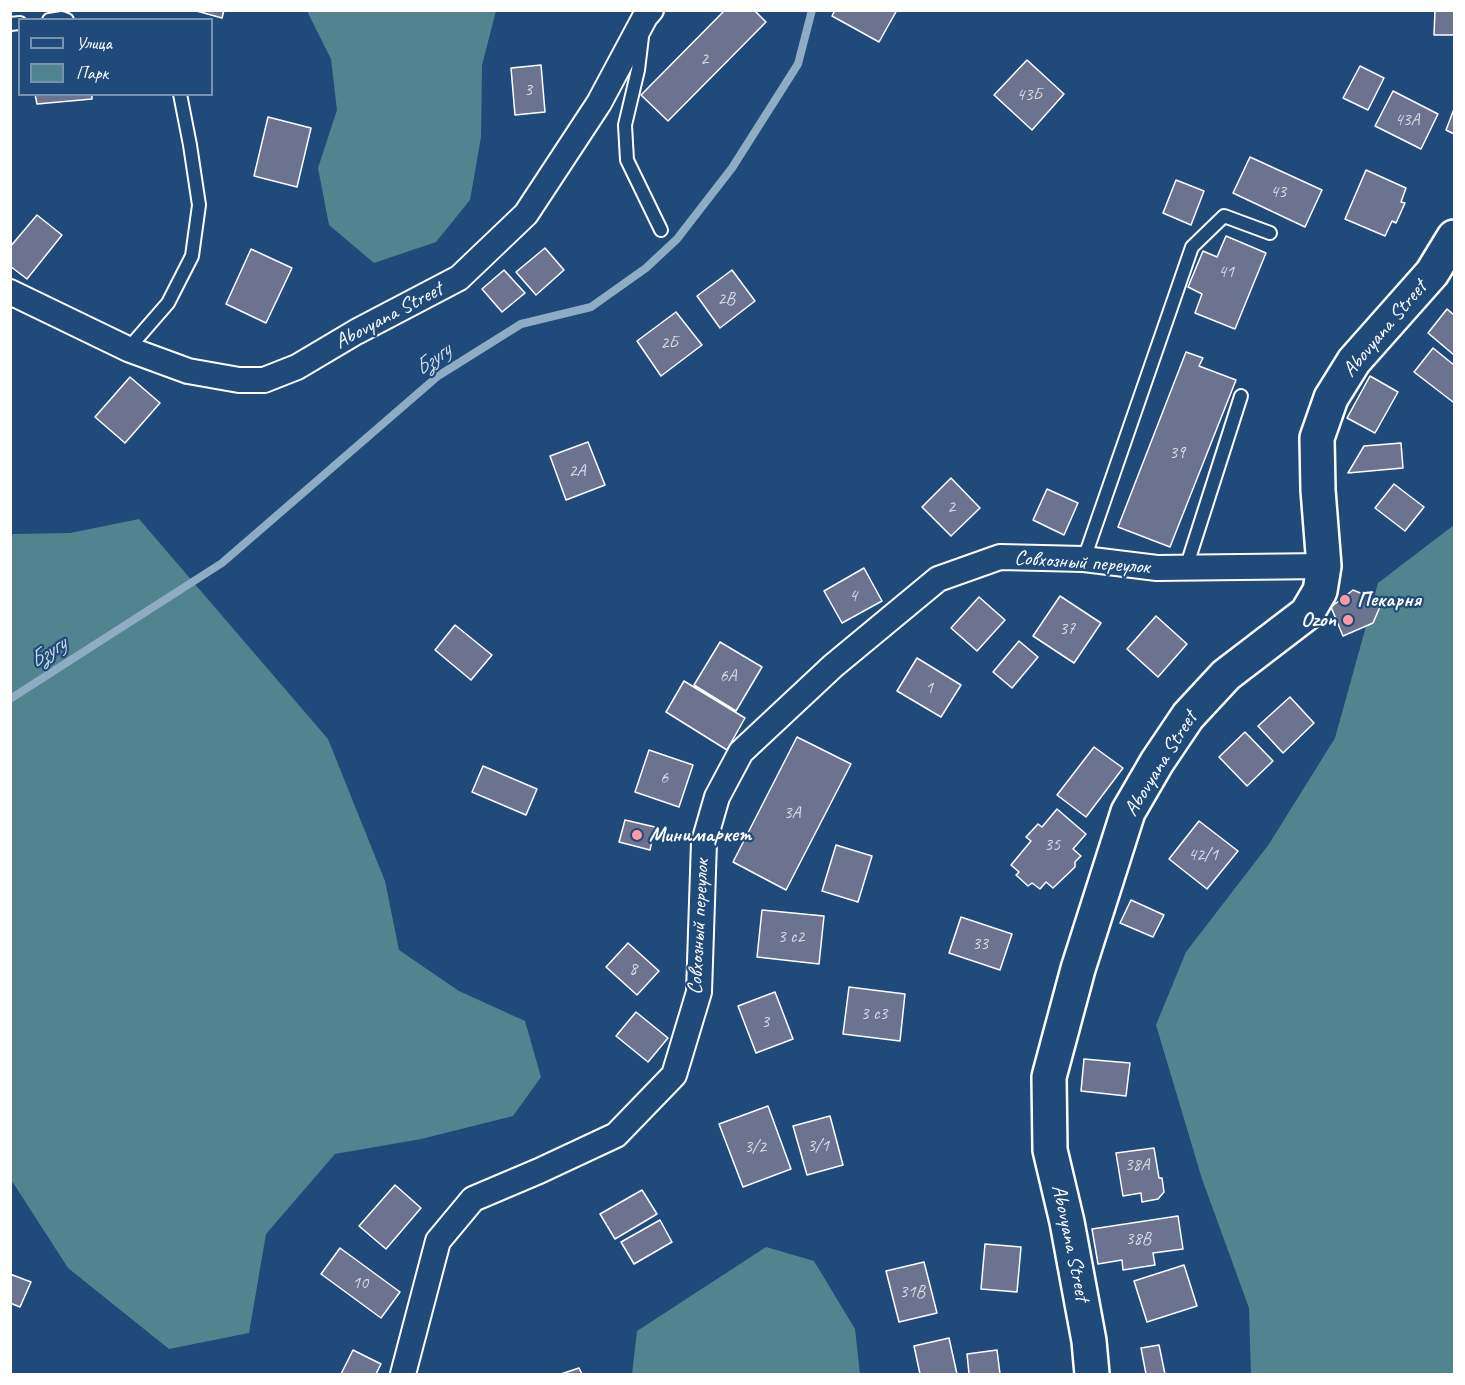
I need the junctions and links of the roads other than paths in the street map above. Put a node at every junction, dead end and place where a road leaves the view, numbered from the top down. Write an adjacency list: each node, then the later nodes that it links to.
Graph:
1 (648, 14): 3 (lane); 7 (street, Abovyana Street)
2 (180, 96): 7 (lane)
3 (661, 230)
4 (1270, 233): 9 (lane)
5 (1455, 237): 10 (street, Abovyana Street)
6 (10, 292): 7 (street, Abovyana Street)
7 (128, 349)
8 (1241, 396): 11 (lane)
9 (1084, 560): 11 (street, Совхозный переулок); 12 (street, Совхозный переулок)
10 (1324, 566): 11 (street, Совхозный переулок); 13 (street, Abovyana Street)
11 (1186, 568)
12 (403, 1374)
13 (1092, 1374)

